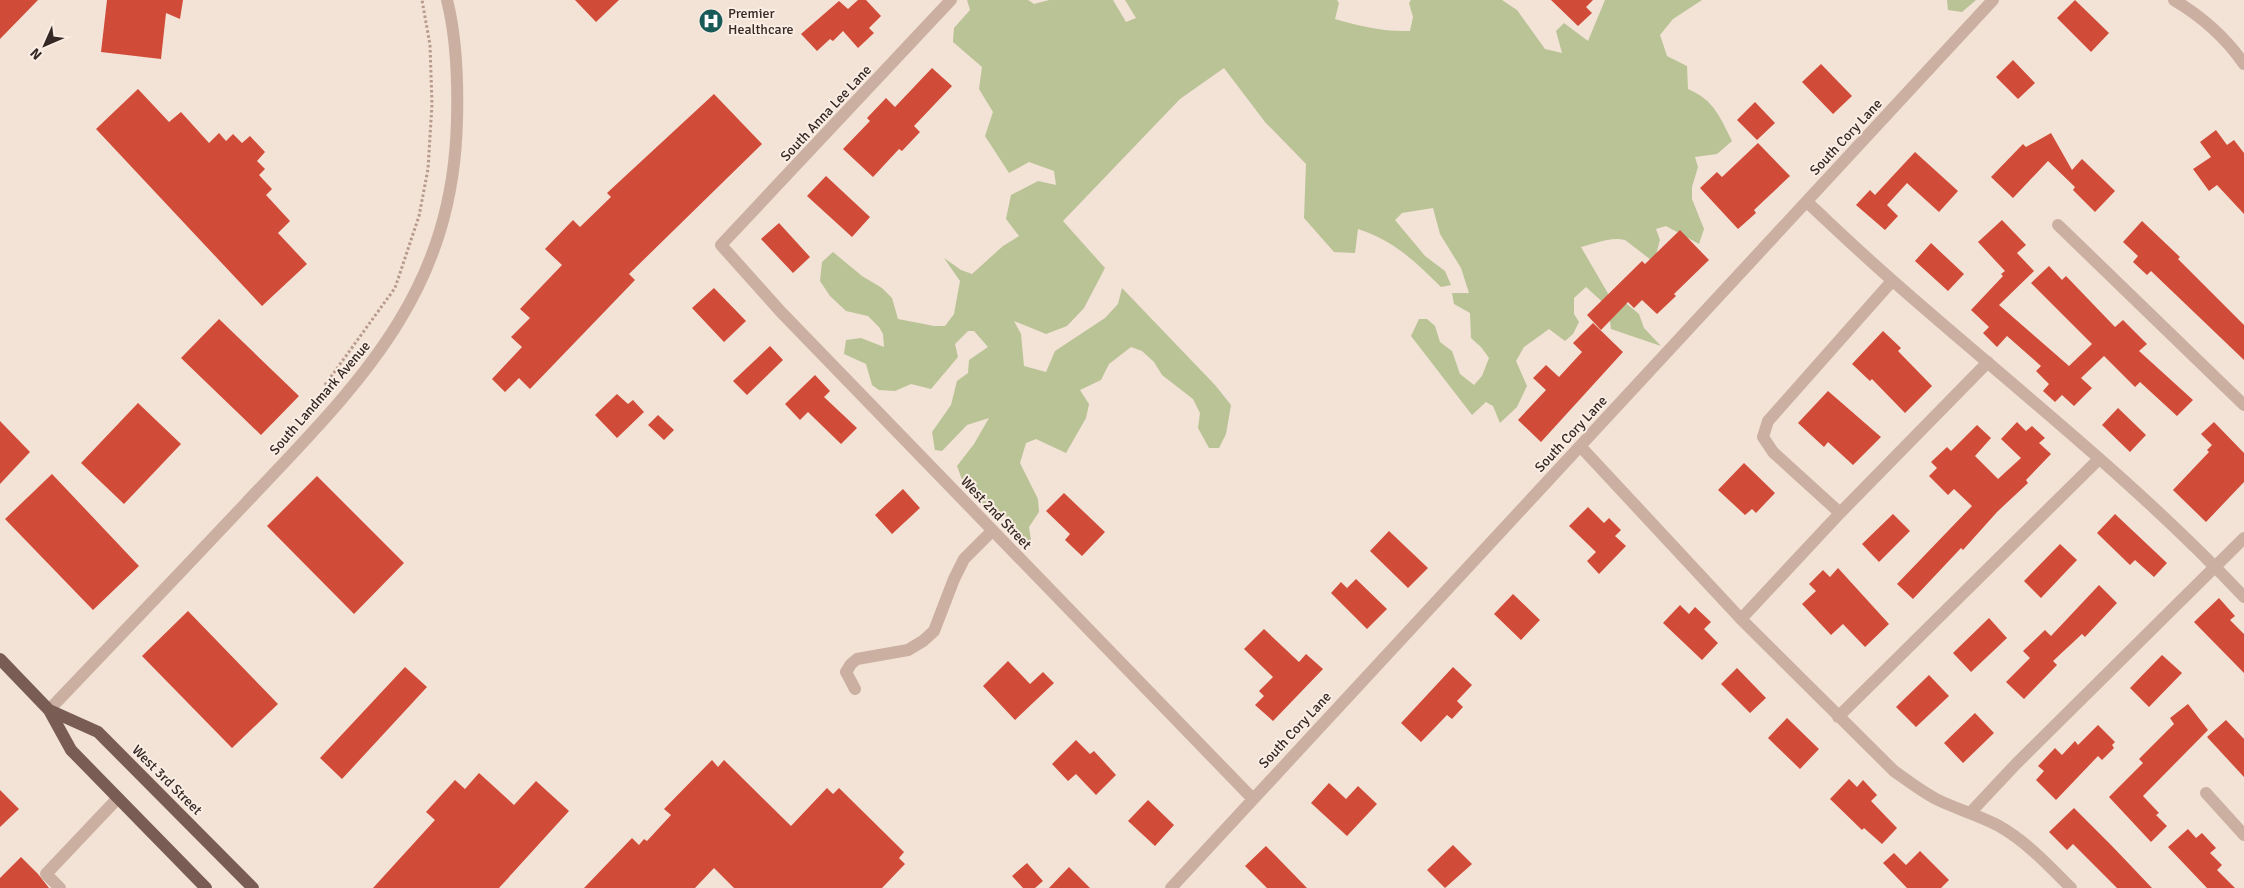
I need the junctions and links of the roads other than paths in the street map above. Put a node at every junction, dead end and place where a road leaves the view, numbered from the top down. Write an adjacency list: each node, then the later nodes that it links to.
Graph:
1 (447, 0): 22 (street, South Landmark Avenue)
2 (951, 0): 8 (street, South Anna Lee Lane)
3 (1993, 0): 6 (street, South Cory Lane)
4 (2174, 0): 5 (street)
5 (2244, 64)
6 (1806, 202): 9 (street); 12 (street, South Cory Lane)
7 (2058, 225): 11 (street)
8 (721, 245): 15 (street, West 2nd Street)
9 (1892, 281): 10 (street); 14 (street)
10 (1988, 362): 13 (street); 14 (street)
11 (2244, 405)
12 (1580, 446): 19 (street); 26 (street, South Cory Lane)
13 (2099, 459): 17 (street); 23 (street)
14 (1840, 513): 19 (street)
15 (992, 530): 21 (street); 26 (street, West 2nd Street)
16 (2244, 538): 17 (street)
17 (2215, 566): 18 (street); 27 (street)
18 (2244, 597)
19 (1742, 619): 23 (street)
20 (0, 659): 22 (main road, West 3rd Street)
21 (855, 690)
22 (49, 710): 25 (main road, West 3rd Street); 31 (main road, West 3rd Street)
23 (1838, 717): 27 (street)
24 (2206, 793): 28 (street)
25 (118, 798): 29 (street); 30 (main road, West 3rd Street)
26 (1252, 798): 32 (street, South Cory Lane)
27 (1970, 813): 33 (street)
28 (2244, 835)
29 (60, 888)
30 (206, 888)
31 (253, 888)
32 (1171, 888)
33 (2071, 888)

